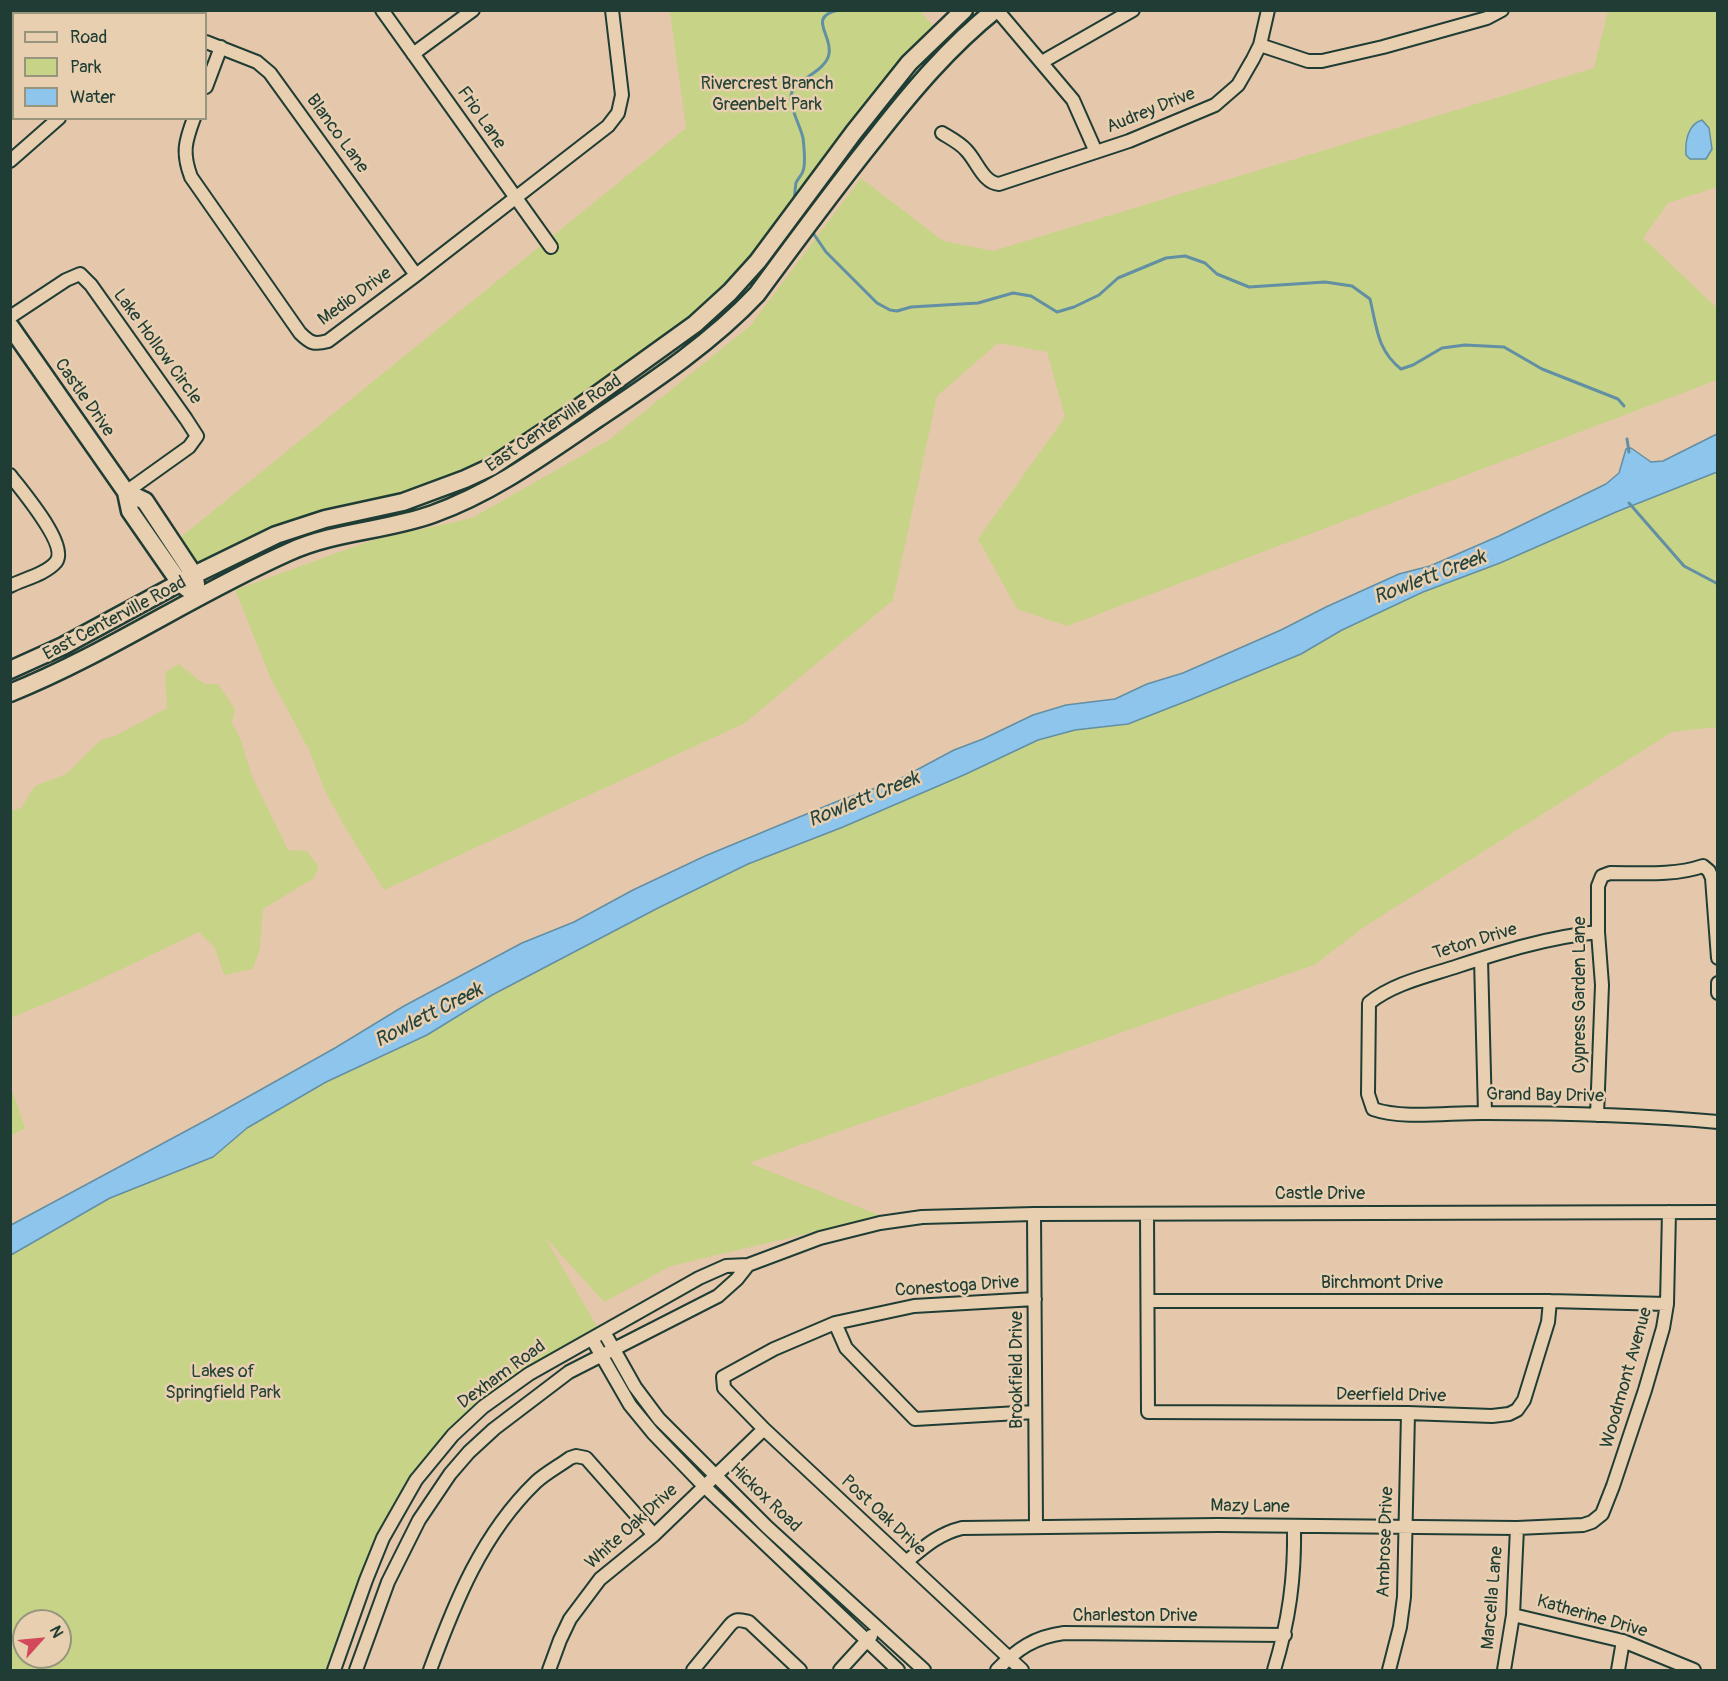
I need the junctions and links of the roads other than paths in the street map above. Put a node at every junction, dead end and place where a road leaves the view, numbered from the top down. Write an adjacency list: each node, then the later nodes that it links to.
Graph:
1 (382, 10): 12 (street, Frio Lane)
2 (473, 10): 12 (street)
3 (612, 10): 20 (street, Medio Drive)
4 (964, 10): 27 (main road, East Centerville Road)
5 (996, 10): 13 (street); 29 (main road, East Centerville Road)
6 (1133, 10): 13 (street)
7 (1268, 10): 10 (street, Audrey Drive)
8 (1502, 10): 10 (street)
9 (207, 42): 11 (street, Blanco Lane)
10 (1260, 45): 18 (street, Audrey Drive)
11 (221, 47): 14 (street); 22 (street, Blanco Lane)
12 (413, 54): 20 (street, Frio Lane)
13 (1042, 62): 18 (street)
14 (207, 84)
15 (57, 120): 19 (street)
16 (193, 120): 22 (street, Medio Drive)
17 (942, 133): 18 (street, Audrey Drive)
18 (1096, 152)
19 (10, 161)
20 (516, 198): 21 (street, Frio Lane); 22 (street, Medio Drive)
21 (551, 247)
22 (416, 275)
23 (10, 316): 26 (street, Lake Hollow Circle)
24 (10, 326): 26 (main road, Castle Drive)
25 (10, 475): 28 (street)
26 (126, 492): 27 (main road, Castle Drive)
27 (187, 579): 29 (main road, Castle Drive); 30 (main road, East Centerville Road)
28 (10, 586)
29 (198, 597): 31 (main road, East Centerville Road)
30 (10, 670)
31 (10, 693)
32 (1717, 917): 33 (street, Cypress Garden Lane); 34 (street)
33 (1598, 932): 35 (street, Teton Drive); 40 (street, Cypress Garden Lane)
34 (1718, 958)
35 (1481, 959): 38 (street, Teton Drive); 39 (street)
36 (1718, 982): 37 (street)
37 (1718, 993)
38 (1373, 1109): 39 (street, Grand Bay Drive)
39 (1485, 1113): 40 (street, Grand Bay Drive)
40 (1597, 1115): 41 (street, Grand Bay Drive)
41 (1718, 1122)
42 (1669, 1212): 43 (street, Castle Drive); 45 (street, Castle Drive); 51 (street, Woodmont Avenue)
43 (1718, 1212)
44 (1034, 1214): 45 (street, Castle Drive); 46 (street, Castle Drive); 48 (street, Brookfield Drive)
45 (1147, 1214): 49 (street)
46 (922, 1217): 47 (street, Dexham Road)
47 (748, 1265): 53 (street, Dexham Road); 54 (street, Dexham Road)
48 (1035, 1299): 52 (street, Conestoga Drive); 57 (street, Brookfield Drive)
49 (1148, 1301): 50 (street, Birchmont Drive); 58 (street, Deerfield Drive)
50 (1550, 1301): 51 (street, Birchmont Drive); 58 (street, Deerfield Drive)
51 (1667, 1304): 62 (street, Woodmont Avenue)
52 (835, 1323): 56 (street, Conestoga Drive); 57 (street)
53 (598, 1336): 54 (street, Hickox Road); 55 (street, Hickox Road); 75 (street, Dexham Road)
54 (612, 1348): 55 (street, Dexham Road); 60 (street, Hickox Road)
55 (601, 1355): 61 (street, Hickox Road); 76 (street, Dexham Road)
56 (723, 1384): 59 (street, Post Oak Drive)
57 (1035, 1412): 63 (street, Brookfield Drive)
58 (1408, 1413): 65 (street, Ambrose Drive)
59 (764, 1429): 60 (street, White Oak Drive); 68 (street, Post Oak Drive)
60 (715, 1475): 61 (street, White Oak Drive); 70 (street, Hickox Road)
61 (704, 1486): 67 (street, White Oak Drive); 72 (street, Hickox Road)
62 (1602, 1514): 66 (street, Mazy Lane)
63 (1036, 1526): 64 (street, Mazy Lane); 68 (street, Mazy Lane)
64 (1294, 1526): 65 (street, Mazy Lane); 71 (street)
65 (1406, 1526): 66 (street, Mazy Lane); 87 (street, Ambrose Drive)
66 (1517, 1528): 69 (street, Marcella Lane)
67 (654, 1535): 77 (street); 78 (street, White Oak Drive)
68 (906, 1562): 74 (street, Post Oak Drive)
69 (1514, 1615): 73 (street, Katherine Drive); 88 (street, Marcella Lane)
70 (879, 1628): 72 (street); 83 (street, Hickox Road)
71 (1285, 1635): 74 (street, Charleston Drive); 86 (street)
72 (866, 1640): 81 (street); 82 (street, Hickox Road)
73 (1623, 1641): 89 (street); 90 (street, Katherine Drive)
74 (1009, 1657): 84 (street, Charleston Drive); 85 (street, Post Oak Drive)
75 (334, 1671)
76 (356, 1671)
77 (430, 1671)
78 (549, 1671)
79 (693, 1671): 80 (street)
80 (800, 1671)
81 (840, 1671)
82 (898, 1671)
83 (924, 1671)
84 (997, 1671)
85 (1022, 1671)
86 (1274, 1671)
87 (1389, 1671)
88 (1504, 1671)
89 (1618, 1671)
90 (1694, 1671)

